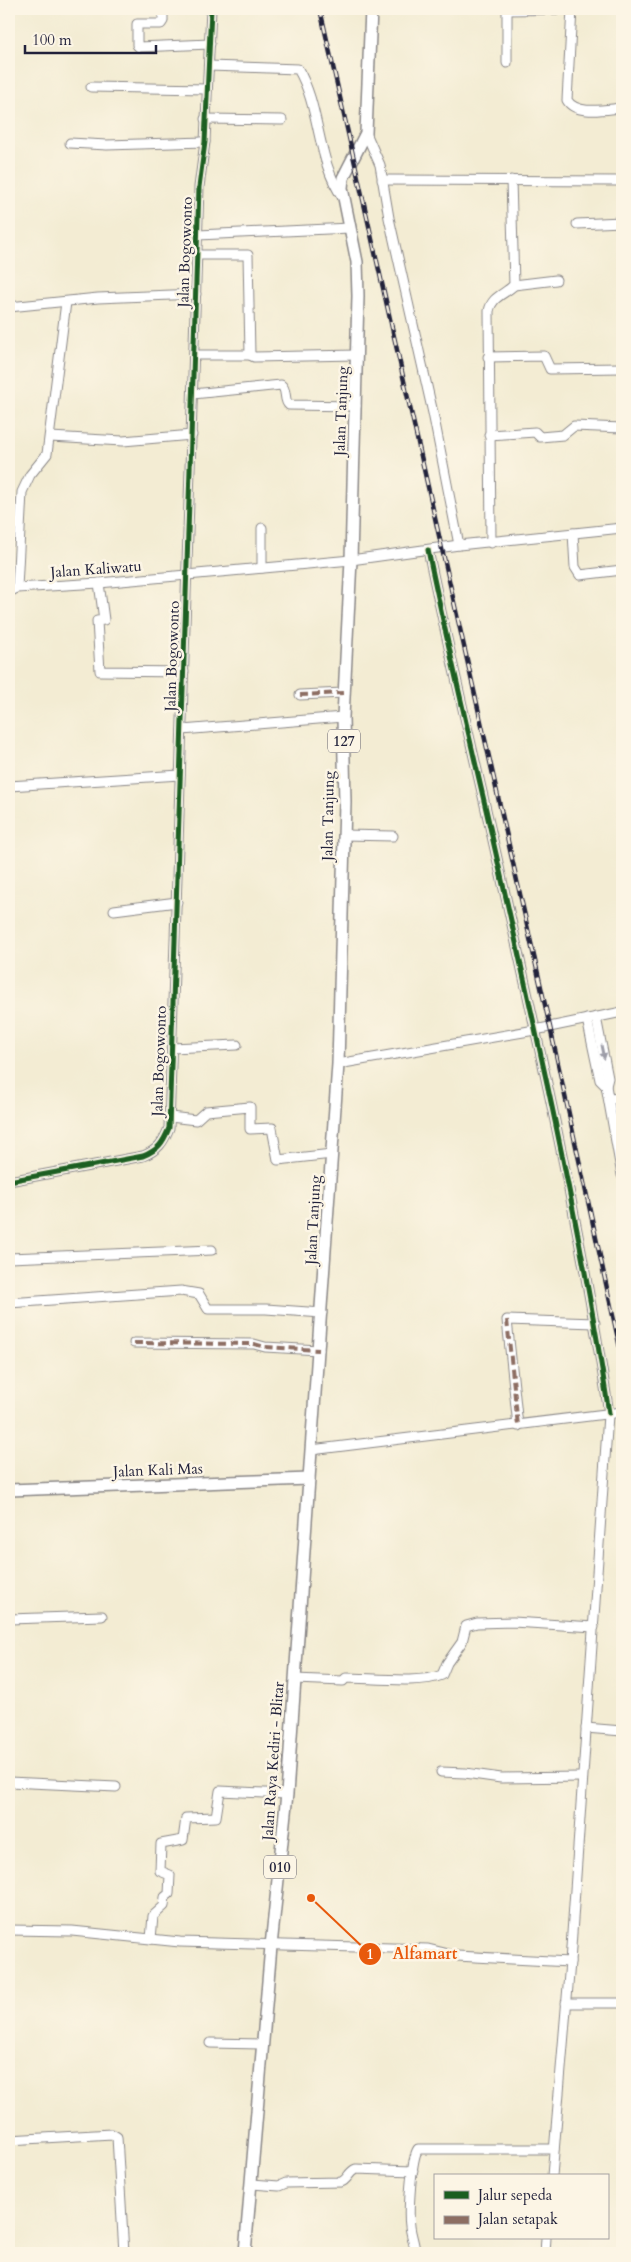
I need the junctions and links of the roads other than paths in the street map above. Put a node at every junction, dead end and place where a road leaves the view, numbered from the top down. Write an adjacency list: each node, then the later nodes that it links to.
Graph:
1 (163, 9): 6 (street)
2 (211, 9): 6 (street, Jalan Bogowonto)
3 (371, 9): 14 (main road, Jalan Tanjung / 127)
4 (574, 9): 5 (street); 11 (street)
5 (507, 10): 7 (street)
6 (210, 44): 8 (street, Jalan Bogowonto)
7 (507, 63)
8 (209, 66): 10 (street, Jalan Bogowonto); 20 (street)
9 (91, 88): 10 (street)
10 (208, 88): 12 (street, Jalan Bogowonto)
11 (622, 108)
12 (205, 118): 13 (street); 16 (street, Jalan Bogowonto)
13 (282, 120)
14 (366, 133): 17 (street); 20 (main road, Jalan Tanjung / 127)
15 (70, 142): 16 (street)
16 (205, 142): 24 (street, Jalan Bogowonto)
17 (382, 180): 18 (street); 46 (street)
18 (511, 180): 19 (street); 27 (street)
19 (622, 181)
20 (343, 199): 23 (main road, Jalan Tanjung / 127)
21 (622, 222): 22 (street)
22 (577, 224)
23 (350, 228): 24 (street); 33 (main road, Jalan Tanjung / 127)
24 (198, 236): 25 (street, Jalan Bogowonto)
25 (198, 255): 28 (street, Jalan Bogowonto); 32 (street)
26 (556, 280): 27 (street)
27 (514, 285): 34 (street)
28 (196, 294): 29 (street); 31 (street, Jalan Bogowonto)
29 (66, 302): 30 (street); 41 (street)
30 (9, 306)
31 (194, 355): 32 (street); 36 (street, Jalan Bogowonto)
32 (250, 355): 33 (street)
33 (357, 355): 37 (main road, Jalan Tanjung / 127)
34 (488, 357): 35 (street); 40 (street)
35 (622, 368)
36 (193, 394): 37 (street); 39 (street, Jalan Bogowonto)
37 (356, 406): 48 (main road, Jalan Tanjung / 127)
38 (622, 428): 40 (street)
39 (192, 435): 41 (street); 51 (street, Jalan Bogowonto)
40 (489, 435): 45 (street)
41 (50, 437): 53 (street)
42 (262, 528): 49 (street)
43 (622, 528): 44 (street)
44 (573, 533): 45 (street); 50 (street)
45 (491, 543): 46 (street)
46 (460, 545): 47 (street)
47 (428, 550): 48 (street); 67 (street)
48 (351, 560): 49 (street); 55 (main road, Jalan Tanjung / 127)
49 (262, 568): 51 (street)
50 (622, 570)
51 (187, 575): 52 (street, Jalan Kaliwatu); 54 (street, Jalan Bogowonto)
52 (100, 583): 53 (street, Jalan Kaliwatu); 54 (street)
53 (13, 590)
54 (184, 672): 58 (street, Jalan Bogowonto)
55 (344, 693): 56 (street); 57 (main road, Jalan Tanjung / 127)
56 (300, 695)
57 (343, 717): 58 (street); 61 (main road, Jalan Tanjung / 127)
58 (182, 730): 59 (street, Jalan Bogowonto)
59 (180, 775): 60 (street); 63 (street, Jalan Bogowonto)
60 (9, 786)
61 (344, 835): 62 (street); 70 (main road, Jalan Tanjung / 127)
62 (393, 836)
63 (176, 902): 64 (street); 69 (street, Jalan Bogowonto)
64 (114, 910)
65 (622, 1012): 66 (street)
66 (591, 1018): 67 (street); 72 (street)
67 (535, 1030): 70 (street); 81 (street)
68 (237, 1045): 69 (street)
69 (172, 1048): 73 (street, Jalan Bogowonto)
70 (338, 1064): 74 (main road, Jalan Tanjung / 127)
71 (622, 1098): 72 (street)
72 (608, 1099): 75 (street)
73 (170, 1117): 74 (street); 76 (street, Jalan Bogowonto)
74 (332, 1154): 80 (main road, Jalan Tanjung / 127)
75 (622, 1175)
76 (9, 1181)
77 (212, 1250): 78 (street)
78 (9, 1258)
79 (9, 1303): 80 (street)
80 (322, 1313): 83 (main road, Jalan Tanjung / 127)
81 (595, 1323): 85 (street); 86 (street)
82 (134, 1343): 83 (street)
83 (319, 1350): 87 (main road, Jalan Tanjung / 127)
84 (622, 1412): 85 (street)
85 (608, 1414): 86 (street); 92 (street)
86 (518, 1426): 87 (street)
87 (311, 1450): 88 (main road, Jalan Tanjung / 127)
88 (309, 1479): 89 (main road, Jalan Kali Mas); 93 (main road, Jalan Raya Kediri - Blitar / 010)
89 (9, 1490)
90 (102, 1616): 91 (street)
91 (9, 1619)
92 (594, 1626): 93 (street); 94 (street)
93 (295, 1679): 100 (main road, Jalan Raya Kediri - Blitar / 010)
94 (586, 1728): 95 (street); 97 (street)
95 (622, 1731)
96 (441, 1772): 97 (street)
97 (582, 1777): 104 (street)
98 (9, 1782): 99 (street)
99 (116, 1787)
100 (287, 1794): 102 (street); 103 (main road, Jalan Raya Kediri - Blitar / 010)
101 (9, 1930): 102 (street)
102 (151, 1939): 103 (street)
103 (271, 1946): 104 (street); 108 (main road, Jalan Raya Kediri - Blitar / 010)
104 (570, 1962): 105 (street)
105 (566, 2003): 106 (street); 110 (street)
106 (622, 2003)
107 (210, 2043): 108 (street)
108 (264, 2044): 113 (main road, Jalan Raya Kediri - Blitar / 010)
109 (9, 2140): 115 (street)
110 (554, 2149): 111 (street); 112 (street)
111 (412, 2172): 113 (street); 117 (street)
112 (552, 2174)
113 (252, 2184): 116 (main road, Jalan Raya Kediri - Blitar / 010)
114 (546, 2240): 118 (street)
115 (124, 2253)
116 (245, 2253)
117 (415, 2253)
118 (545, 2253)

